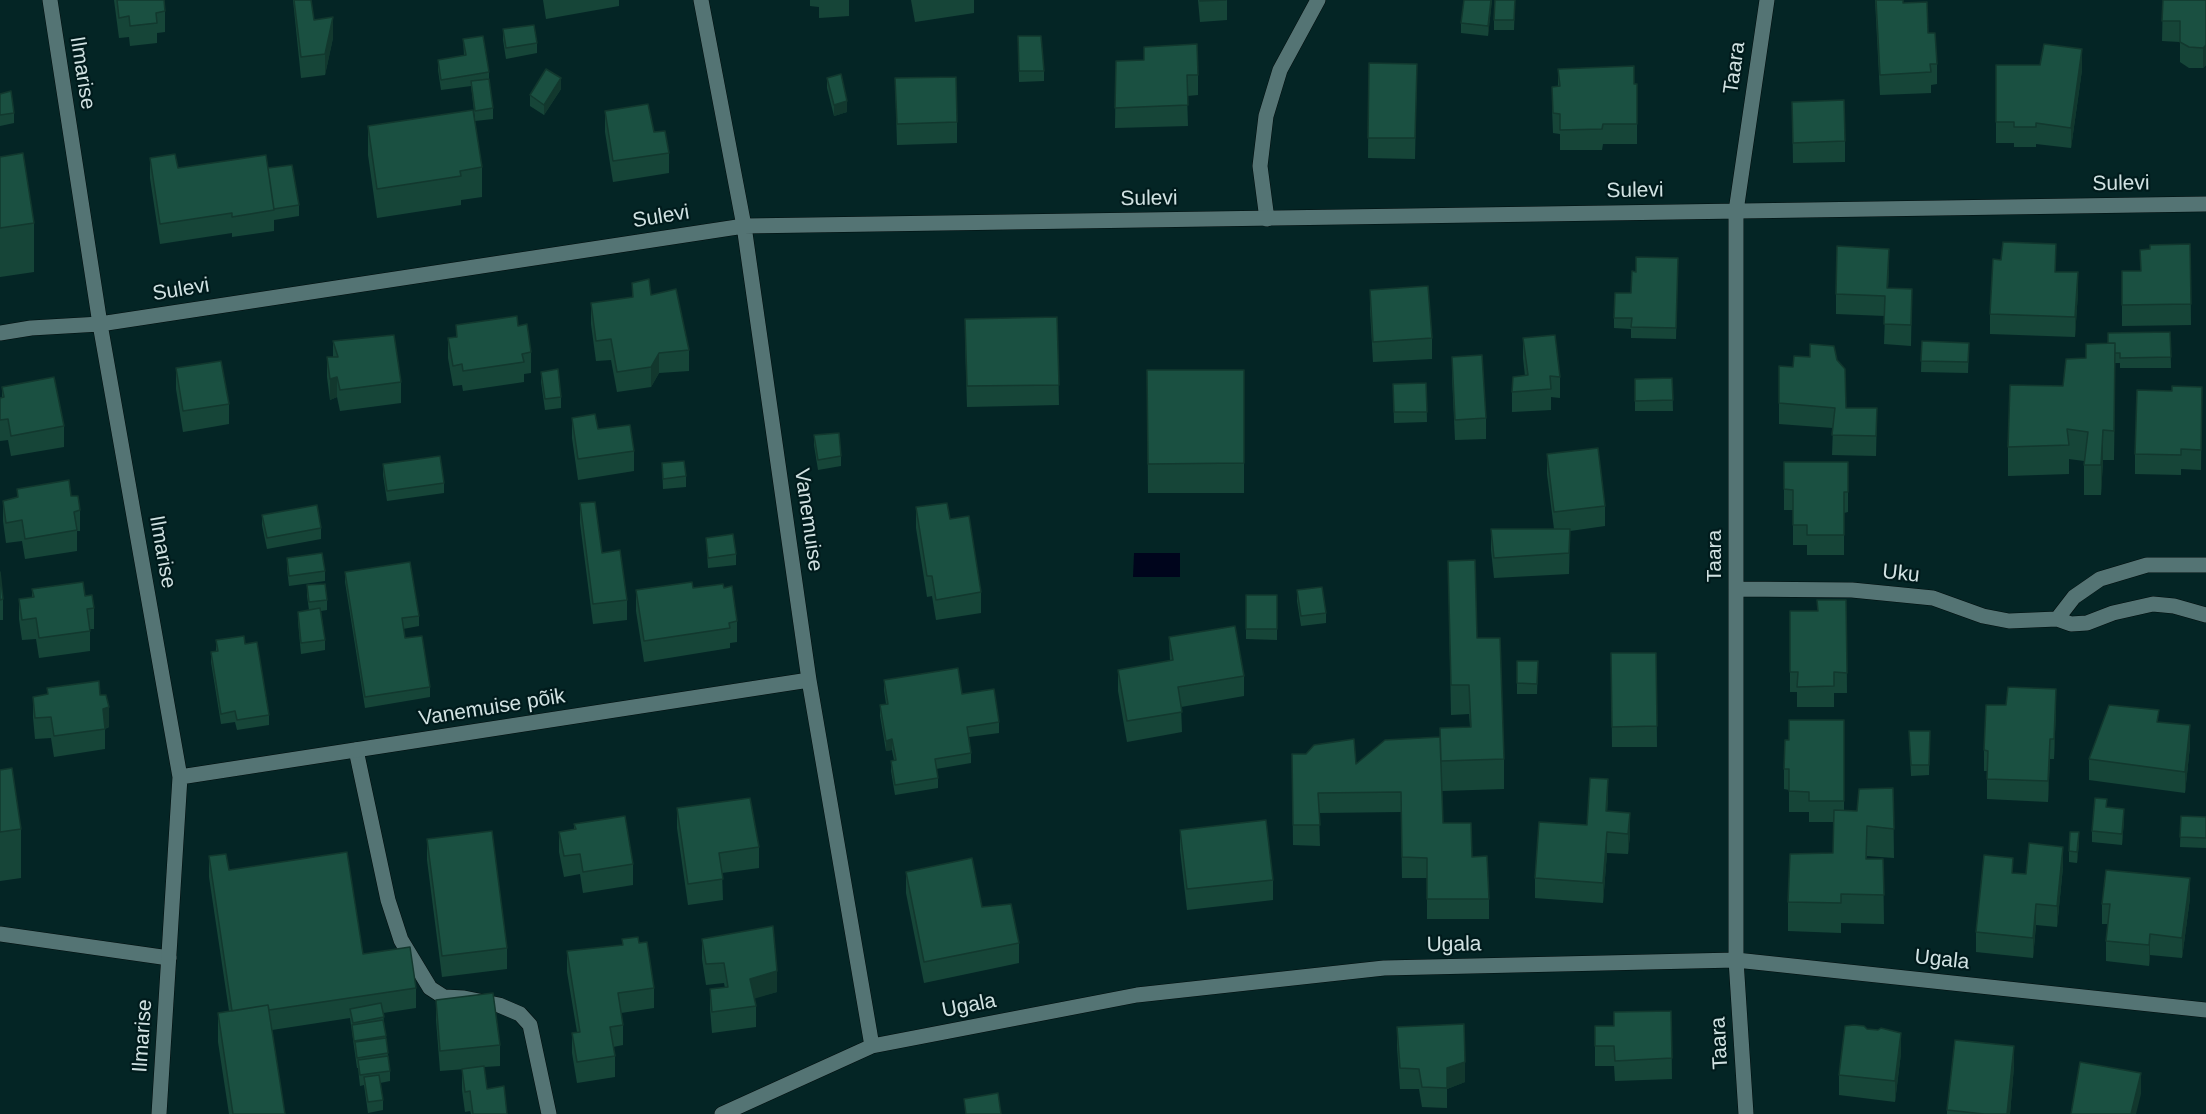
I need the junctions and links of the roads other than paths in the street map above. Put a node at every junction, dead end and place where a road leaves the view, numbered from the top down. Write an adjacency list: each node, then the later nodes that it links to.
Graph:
1 (50, 0): 9 (street, Ilmarise)
2 (700, 0): 8 (street, Vanemuise)
3 (1318, 0): 7 (street)
4 (1767, 0): 6 (street, Taara)
5 (2206, 204): 6 (street, Sulevi)
6 (1736, 211): 7 (street, Sulevi); 12 (street, Taara)
7 (1267, 219): 8 (street, Sulevi)
8 (744, 226): 9 (street, Sulevi); 15 (street, Vanemuise)
9 (100, 324): 10 (street, Sulevi); 17 (street, Ilmarise)
10 (0, 333)
11 (2206, 565): 14 (street)
12 (1736, 589): 14 (street, Uku); 20 (street, Taara)
13 (2206, 615): 14 (street, Uku)
14 (2057, 619)
15 (810, 680): 16 (street, Vanemuise põik); 22 (street, Vanemuise)
16 (356, 750): 17 (street, Vanemuise põik); 24 (street)
17 (180, 777): 19 (street, Ilmarise)
18 (0, 934): 19 (street)
19 (169, 958): 23 (street, Ilmarise)
20 (1736, 960): 21 (street, Ugala); 22 (street, Ugala); 26 (street, Taara)
21 (2206, 1010)
22 (872, 1046): 25 (street, Ugala)
23 (159, 1114)
24 (549, 1114)
25 (722, 1114)
26 (1746, 1114)

